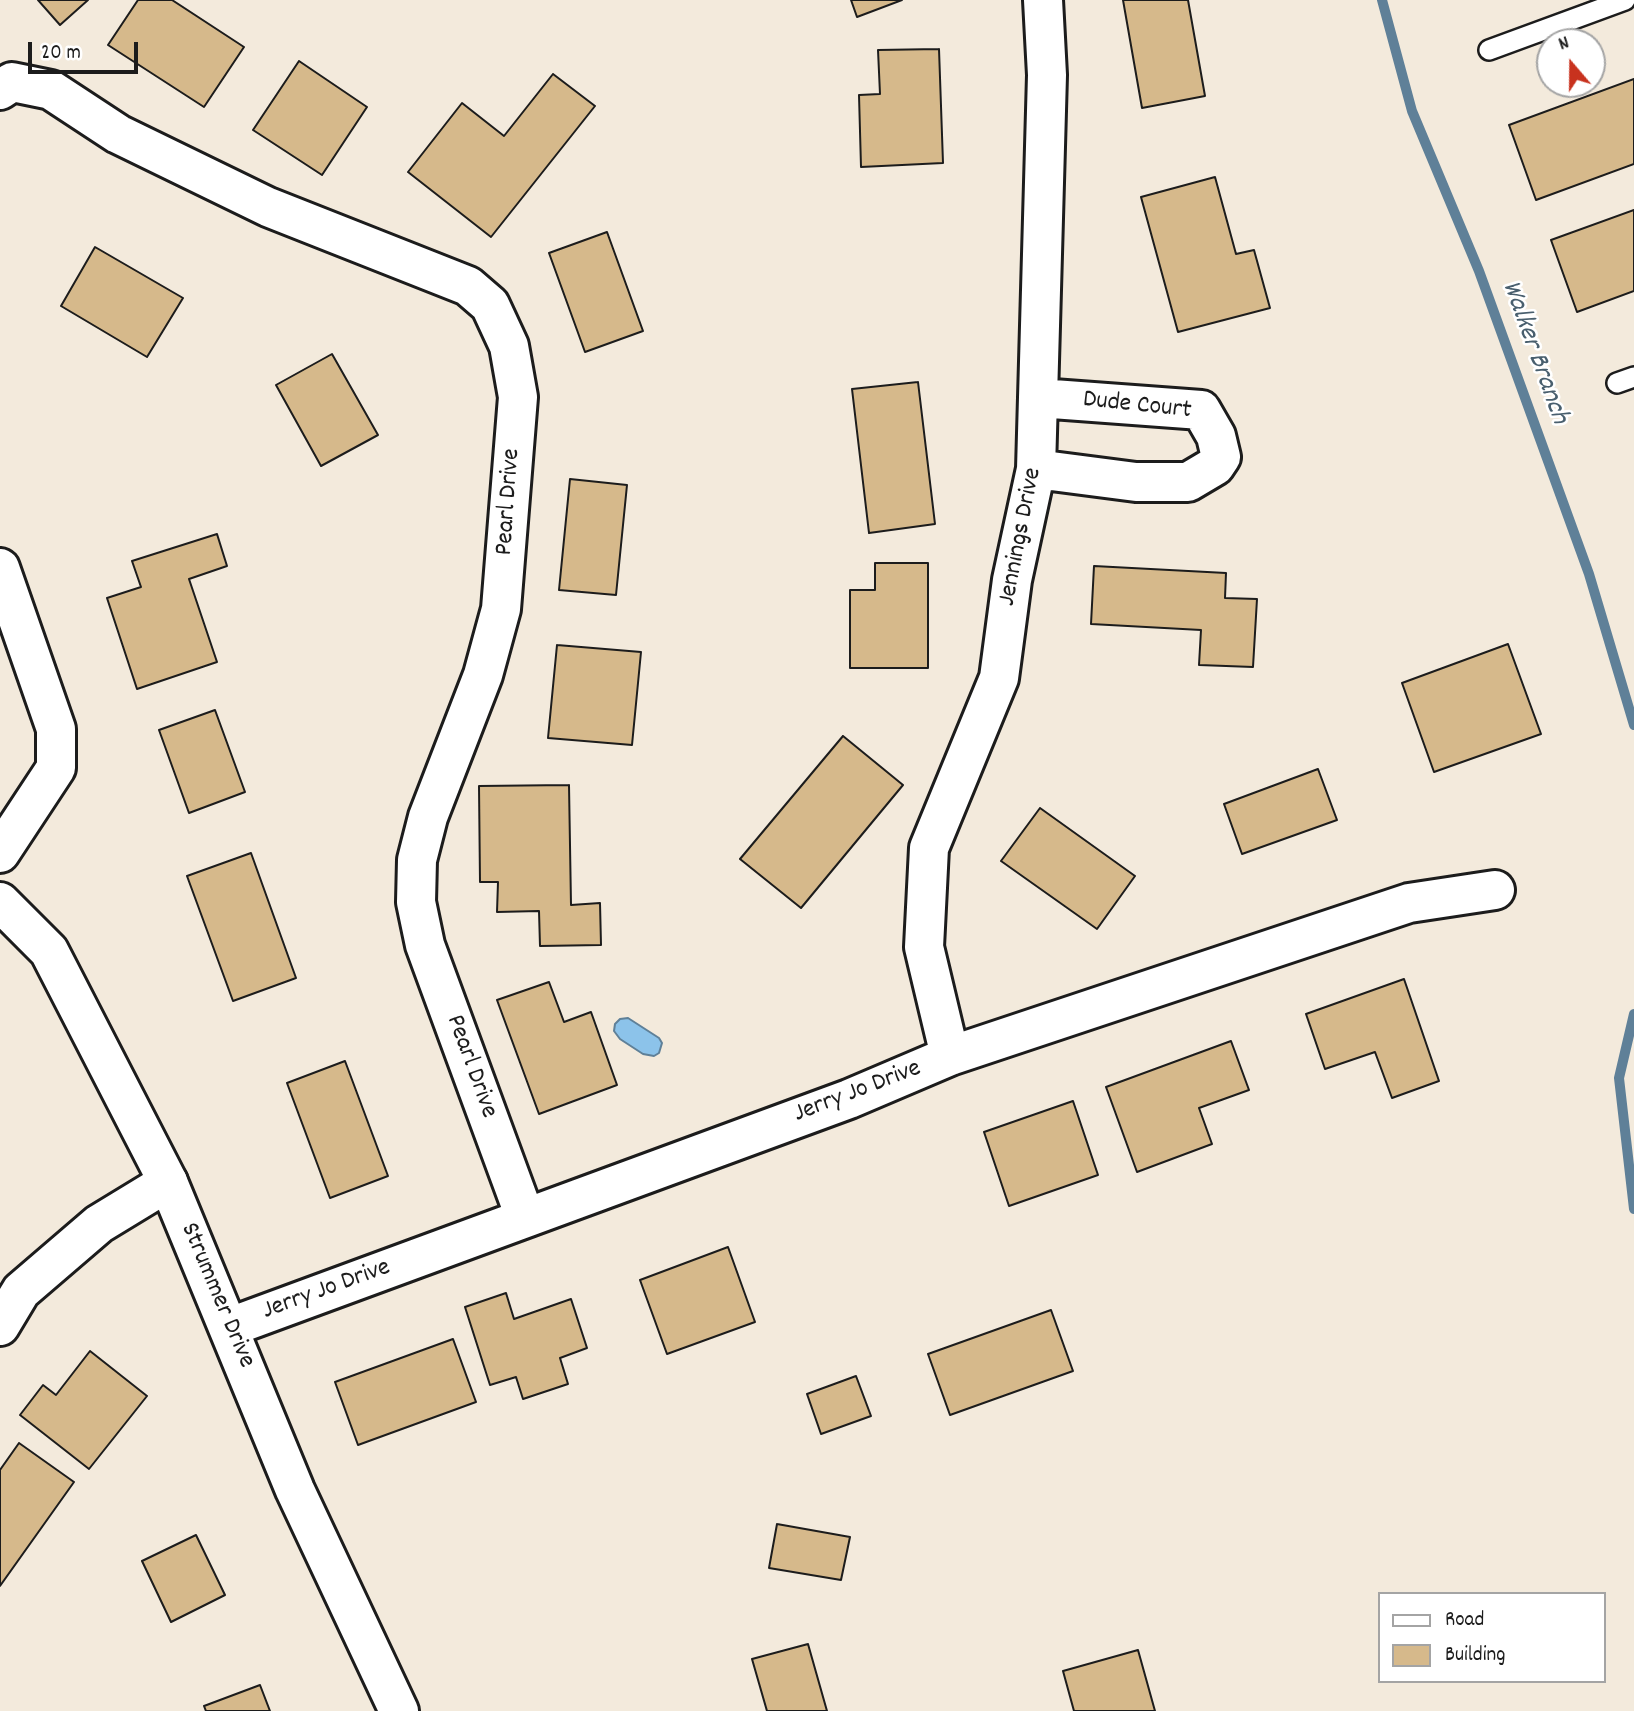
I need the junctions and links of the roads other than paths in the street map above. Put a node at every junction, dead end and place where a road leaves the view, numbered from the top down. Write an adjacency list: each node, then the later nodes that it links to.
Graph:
1 (1043, 0): 5 (street, Jennings Drive)
2 (1625, 0): 3 (lane)
3 (1489, 50)
4 (0, 90): 13 (street, Pearl Drive)
5 (1039, 398): 6 (street, Jennings Drive); 6 (street, Dude Court)
6 (1036, 469): 11 (street, Jennings Drive)
7 (0, 568): 8 (street)
8 (0, 853)
9 (1495, 890): 11 (street, Jerry Jo Drive)
10 (0, 902): 12 (street, Strummer Drive)
11 (950, 1056): 13 (street, Jerry Jo Drive)
12 (168, 1182): 14 (street); 15 (street, Strummer Drive)
13 (525, 1217): 15 (street, Jerry Jo Drive)
14 (0, 1326)
15 (230, 1327): 16 (street, Strummer Drive)
16 (399, 1711)

